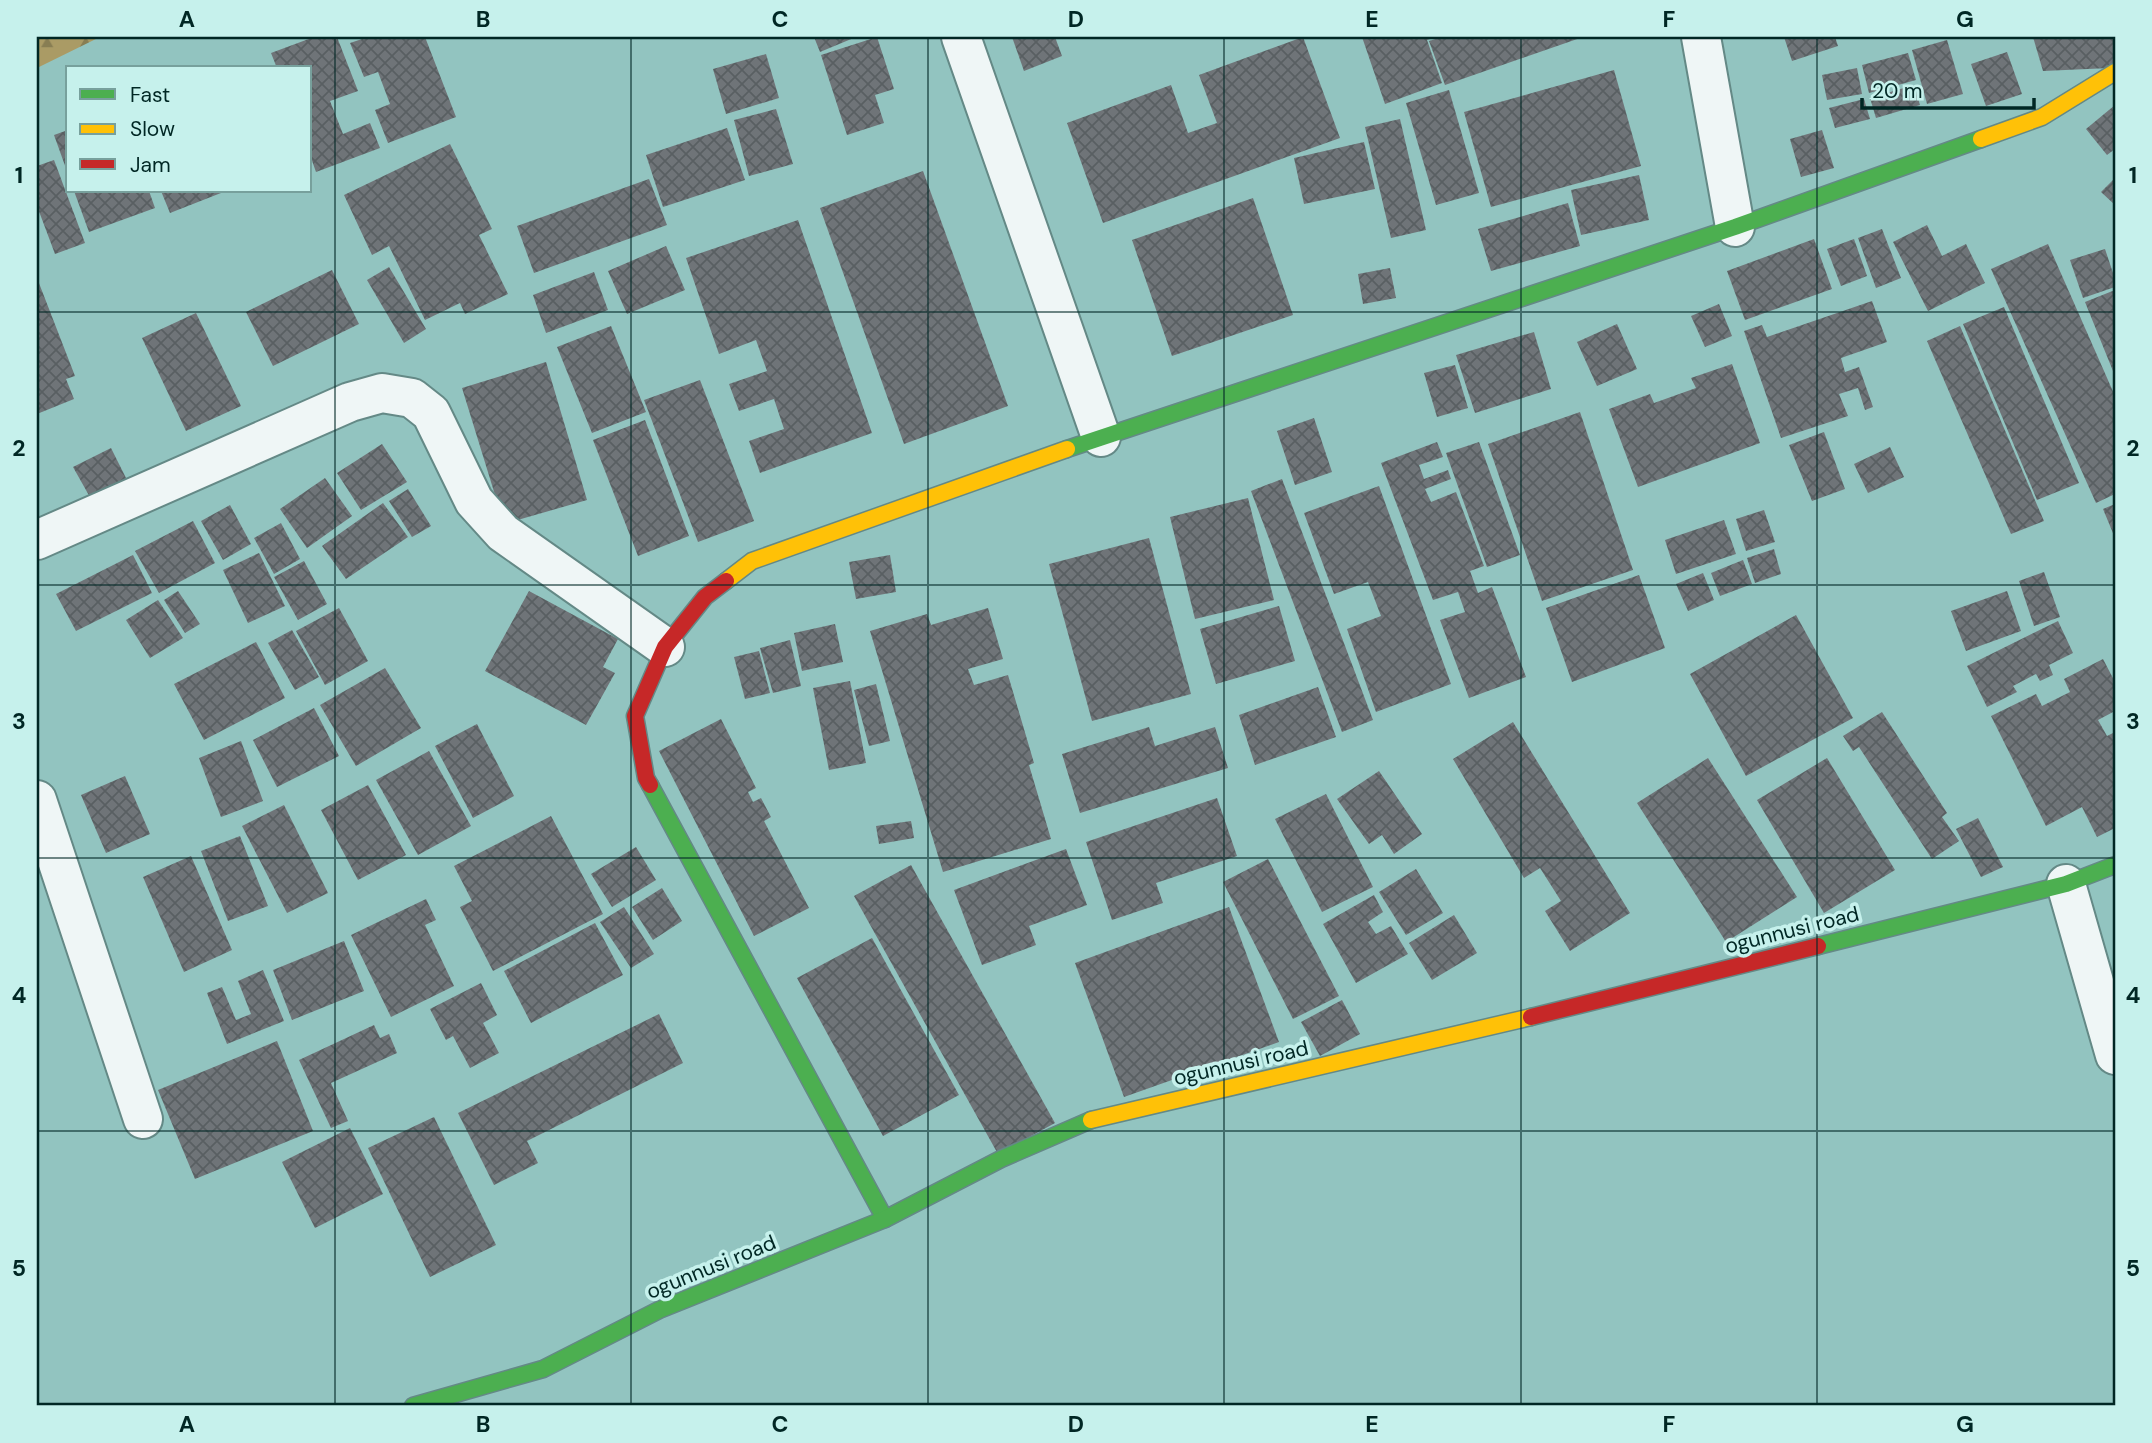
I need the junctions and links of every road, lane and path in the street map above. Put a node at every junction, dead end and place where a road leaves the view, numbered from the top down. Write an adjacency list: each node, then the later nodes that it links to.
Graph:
1 (961, 37): 5 (street)
2 (1701, 37): 4 (street)
3 (2115, 72): 4 (street)
4 (1735, 227): 5 (street)
5 (1101, 437): 7 (street)
6 (37, 540): 7 (street)
7 (665, 647): 13 (street)
8 (37, 800): 12 (street)
9 (2115, 865): 10 (street, ogunnusi road)
10 (2066, 884): 11 (street); 13 (street, ogunnusi road)
11 (2115, 1055)
12 (143, 1119)
13 (885, 1219): 14 (street, ogunnusi road)
14 (413, 1406)

